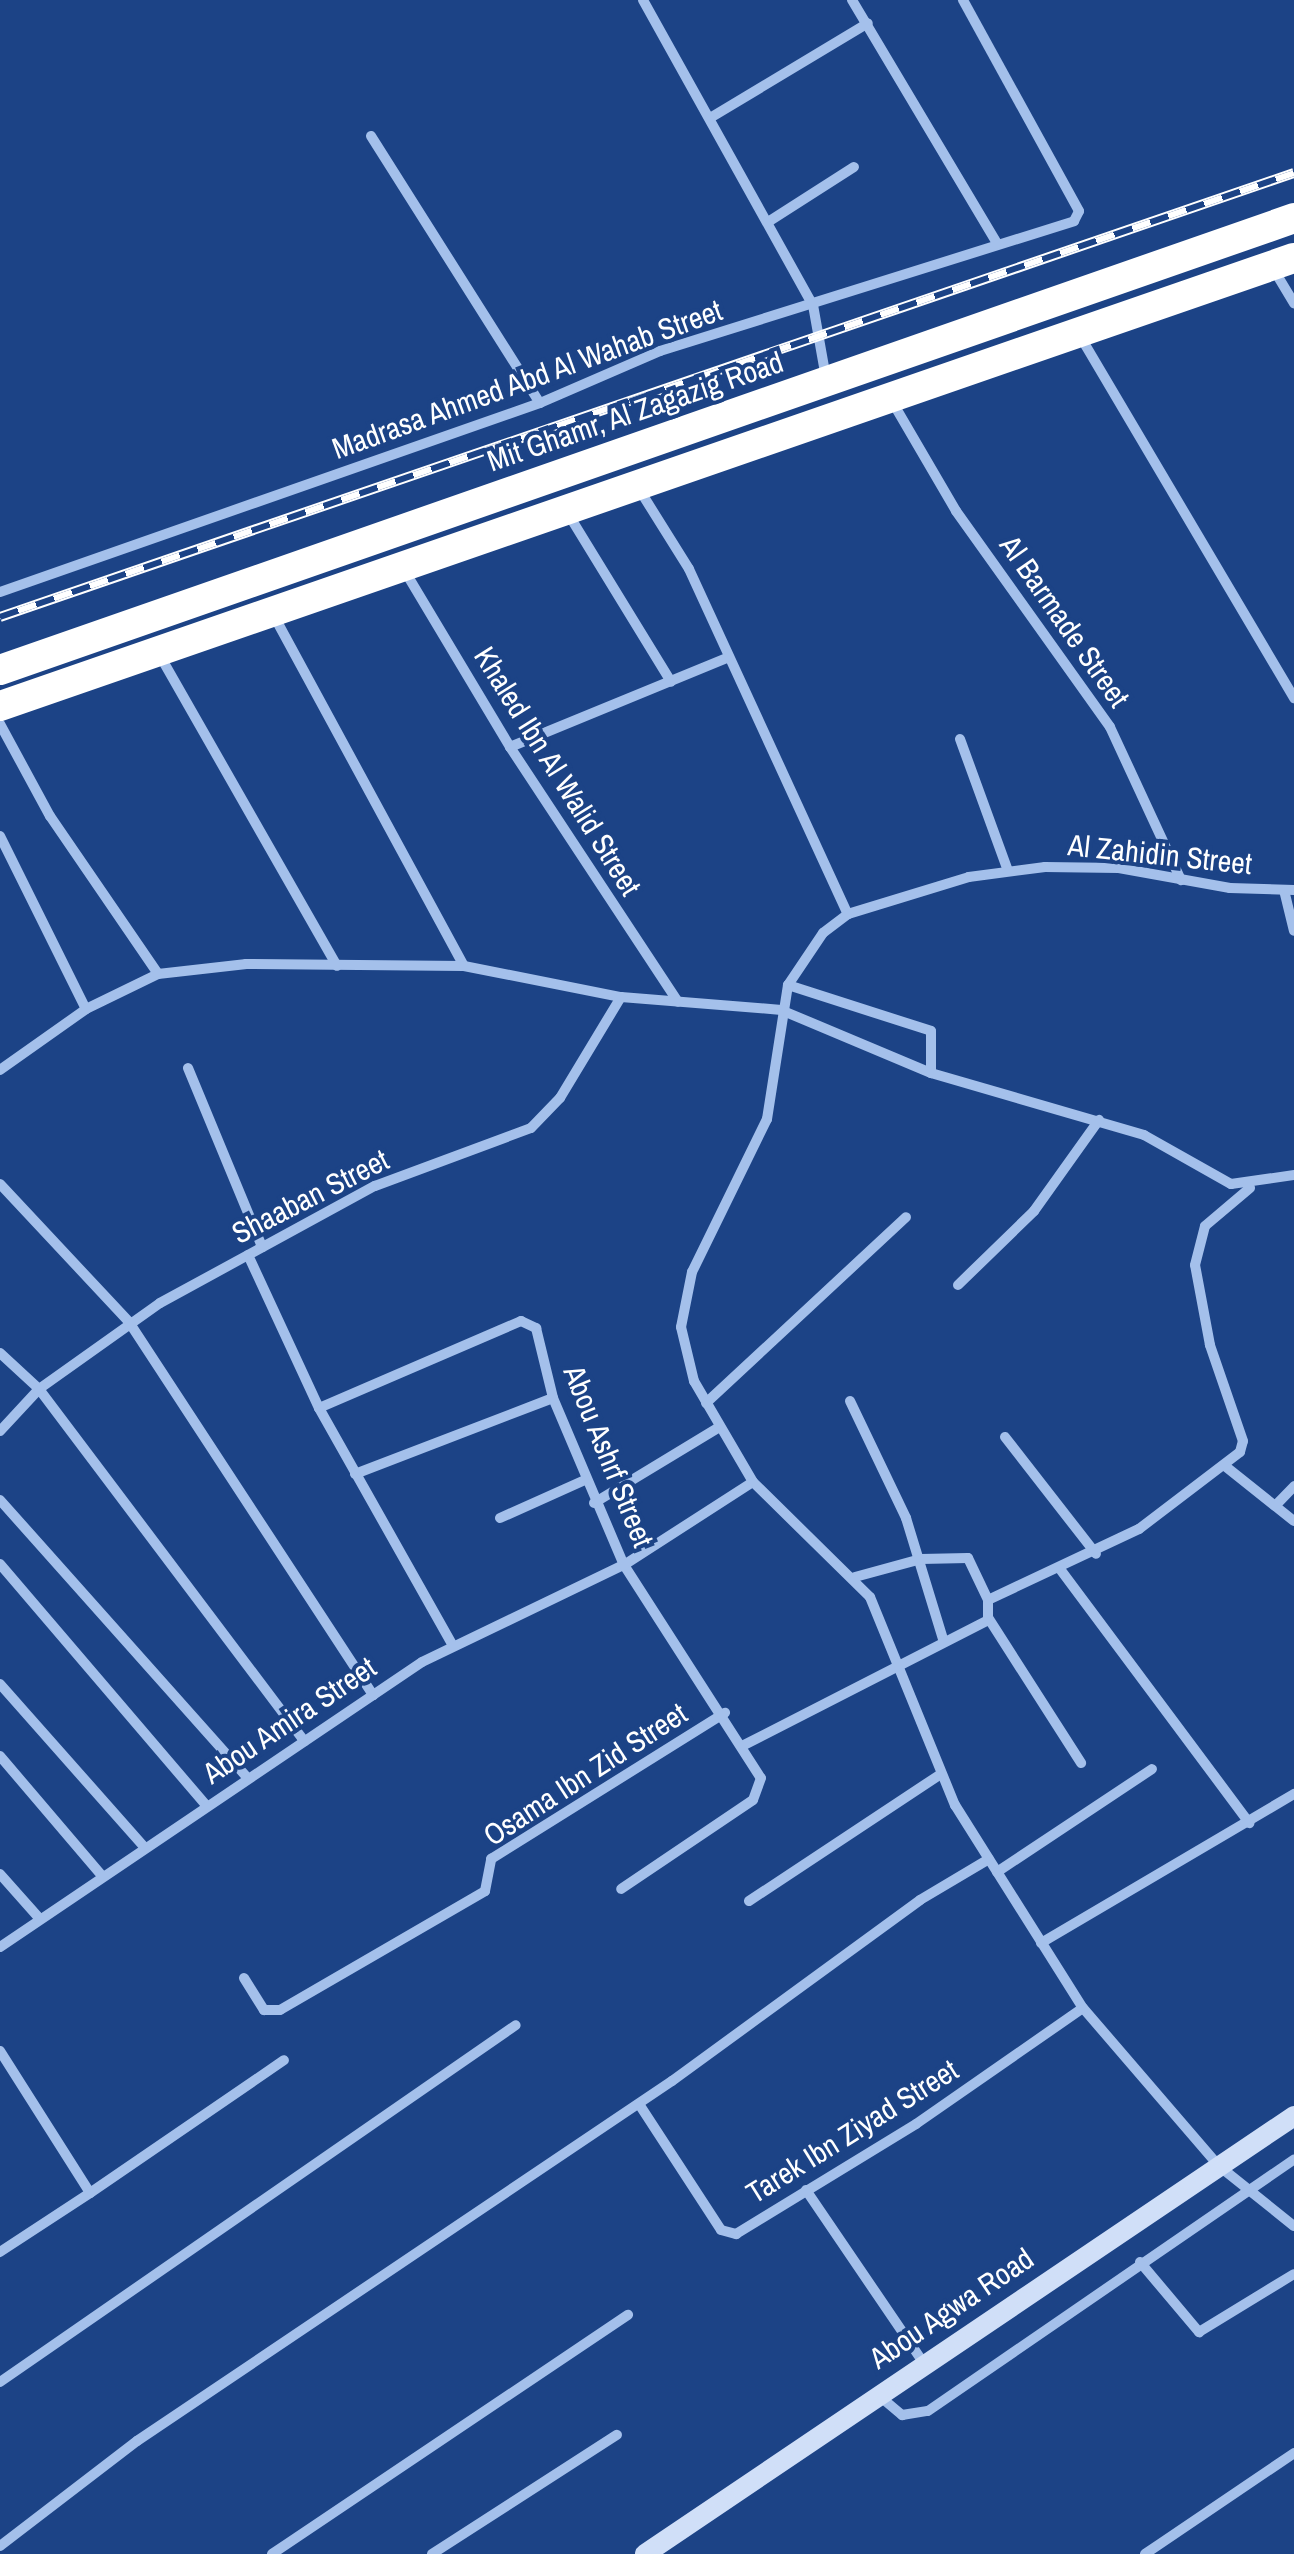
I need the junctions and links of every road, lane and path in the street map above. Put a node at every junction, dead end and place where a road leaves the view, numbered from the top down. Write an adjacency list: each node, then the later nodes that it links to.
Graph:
1 (643, 0): 5 (street)
2 (852, 0): 4 (street)
3 (963, 0): 10 (street, Madrasa Ahmed Abd Al Wahab Street)
4 (868, 24): 5 (street); 10 (street)
5 (710, 118): 9 (street)
6 (371, 136): 17 (street)
7 (854, 168): 9 (street)
8 (1294, 218): 15 (highway, Mit Ghamr, Al Zagazig Road)
9 (768, 222): 12 (street)
10 (996, 242): 12 (street, Madrasa Ahmed Abd Al Wahab Street)
11 (1283, 262): 13 (street); 14 (highway)
12 (813, 304): 15 (street); 17 (street, Madrasa Ahmed Abd Al Wahab Street)
13 (1294, 304)
14 (1077, 331): 16 (highway); 27 (street)
15 (827, 381): 25 (highway, Mit Ghamr, Al Zagazig Road)
16 (891, 400): 18 (highway); 34 (street, Al Barmade Street)
17 (540, 402): 21 (street, Madrasa Ahmed Abd Al Wahab Street)
18 (638, 488): 19 (highway); 24 (street)
19 (566, 510): 20 (highway); 26 (street)
20 (400, 563): 22 (highway); 31 (street, Khaled Ibn Al Walid Street)
21 (0, 592)
22 (271, 610): 23 (highway); 39 (street)
23 (156, 650): 28 (highway); 38 (street)
24 (725, 659): 26 (street); 36 (street)
25 (0, 670)
26 (671, 682): 31 (street)
27 (1294, 698)
28 (0, 706)
29 (0, 724): 40 (street)
30 (960, 739): 33 (street)
31 (510, 747): 43 (street, Khaled Ibn Al Walid Street)
32 (0, 836): 44 (street)
33 (1008, 871): 34 (street, Al Zahidin Street); 36 (street, Al Zahidin Street)
34 (1181, 880): 35 (street, Al Zahidin Street)
35 (1289, 890): 37 (street)
36 (848, 914): 41 (street, Al Zahidin Street)
37 (1294, 931)
38 (336, 966): 39 (street); 40 (street)
39 (464, 966): 42 (street)
40 (158, 974): 44 (street)
41 (788, 985): 45 (street, Al Zahidin Street); 48 (street)
42 (620, 997): 43 (street); 54 (street, Shaaban Street)
43 (678, 1002): 45 (street)
44 (86, 1009): 47 (street)
45 (781, 1010): 48 (street); 62 (street, Al Zahidin Street)
46 (188, 1068): 54 (street)
47 (0, 1070)
48 (931, 1073): 49 (street)
49 (1099, 1120): 52 (street); 56 (street)
50 (1294, 1175): 52 (street)
51 (0, 1184): 57 (street)
52 (1260, 1184): 67 (street)
53 (906, 1217): 62 (street)
54 (262, 1247): 55 (street, Shaaban Street)
55 (248, 1255): 57 (street, Shaaban Street); 63 (street)
56 (958, 1285)
57 (130, 1322): 59 (street, Shaaban Street); 89 (street)
58 (0, 1353): 59 (street)
59 (39, 1389): 65 (street, Shaaban Street); 91 (street)
60 (554, 1398): 63 (street, Abou Ashrf Street); 68 (street); 69 (street, Abou Ashrf Street)
61 (850, 1402): 78 (street)
62 (706, 1403): 64 (street, Al Zahidin Street)
63 (320, 1408): 68 (street)
64 (718, 1428): 70 (street, Al Zahidin Street); 73 (street)
65 (0, 1431)
66 (1004, 1437): 77 (street)
67 (1225, 1466): 74 (street); 77 (street)
68 (355, 1474): 86 (street)
69 (586, 1480): 73 (street, Abou Ashrf Street); 75 (street)
70 (753, 1482): 80 (street, Abou Amira Street); 82 (street, Al Zahidin Street)
71 (1294, 1486): 74 (street)
72 (0, 1500): 97 (street)
73 (594, 1503): 80 (street, Abou Ashrf Street)
74 (1274, 1506): 76 (street)
75 (500, 1518)
76 (1294, 1521)
77 (1096, 1554): 81 (street)
78 (920, 1558): 82 (street); 83 (street); 85 (street)
79 (0, 1564): 99 (street)
80 (624, 1565): 86 (street, Abou Amira Street); 90 (street, Abou Ashrf Street)
81 (1060, 1570): 83 (street); 100 (street)
82 (855, 1577): 87 (street, Al Zahidin Street)
83 (988, 1600): 84 (street)
84 (989, 1618): 85 (street); 94 (street)
85 (944, 1639): 87 (street)
86 (452, 1644): 89 (street, Abou Amira Street)
87 (898, 1664): 92 (street); 96 (street, Al Zahidin Street)
88 (0, 1684): 101 (street)
89 (373, 1695): 91 (street, Abou Amira Street)
90 (724, 1713): 92 (street, Abou Ashrf Street); 111 (street, Osama Ibn Zid Street)
91 (304, 1741): 97 (street, Abou Amira Street)
92 (744, 1745): 106 (street, Abou Ashrf Street)
93 (0, 1756): 105 (street)
94 (1080, 1764)
95 (1152, 1769): 103 (street)
96 (941, 1774): 102 (street, Al Zahidin Street); 107 (street)
97 (248, 1778): 99 (street, Abou Amira Street)
98 (1294, 1794): 100 (street)
99 (206, 1806): 101 (street, Abou Amira Street)
100 (1249, 1822): 109 (street)
101 (144, 1846): 105 (street, Abou Amira Street)
102 (989, 1859): 103 (street, Al Zahidin Street); 116 (street)
103 (997, 1872): 109 (street, Al Zahidin Street)
104 (0, 1874): 108 (street)
105 (102, 1876): 108 (street, Abou Amira Street)
106 (621, 1888)
107 (749, 1901)
108 (40, 1919): 110 (street, Abou Amira Street)
109 (1041, 1943): 112 (street, Al Zahidin Street)
110 (0, 1947)
111 (244, 1978)
112 (1082, 2008): 119 (street, Al Zahidin Street); 120 (street, Tarek Ibn Ziyad Street)
113 (516, 2024): 129 (street)
114 (0, 2051): 122 (street)
115 (284, 2060): 122 (street)
116 (639, 2104): 120 (street, Tarek Ibn Ziyad Street); 133 (street)
117 (1294, 2116): 119 (street, Abou Agwa Road)
118 (1294, 2159): 121 (street)
119 (1218, 2166): 121 (street, Al Zahidin Street); 128 (street, Abou Agwa Road)
120 (806, 2190): 128 (street)
121 (1249, 2190): 123 (street, Al Zahidin Street); 125 (street)
122 (90, 2193): 124 (street)
123 (1294, 2226)
124 (0, 2252)
125 (1140, 2262): 126 (street); 130 (street)
126 (1294, 2274)
127 (628, 2315): 134 (street)
128 (924, 2362): 130 (street, Abou Agwa Road)
129 (0, 2382)
130 (876, 2394): 136 (street, Abou Agwa Road)
131 (617, 2435): 135 (street)
132 (1294, 2453): 137 (street)
133 (0, 2546)
134 (272, 2554)
135 (432, 2554)
136 (645, 2554)
137 (1145, 2554)

